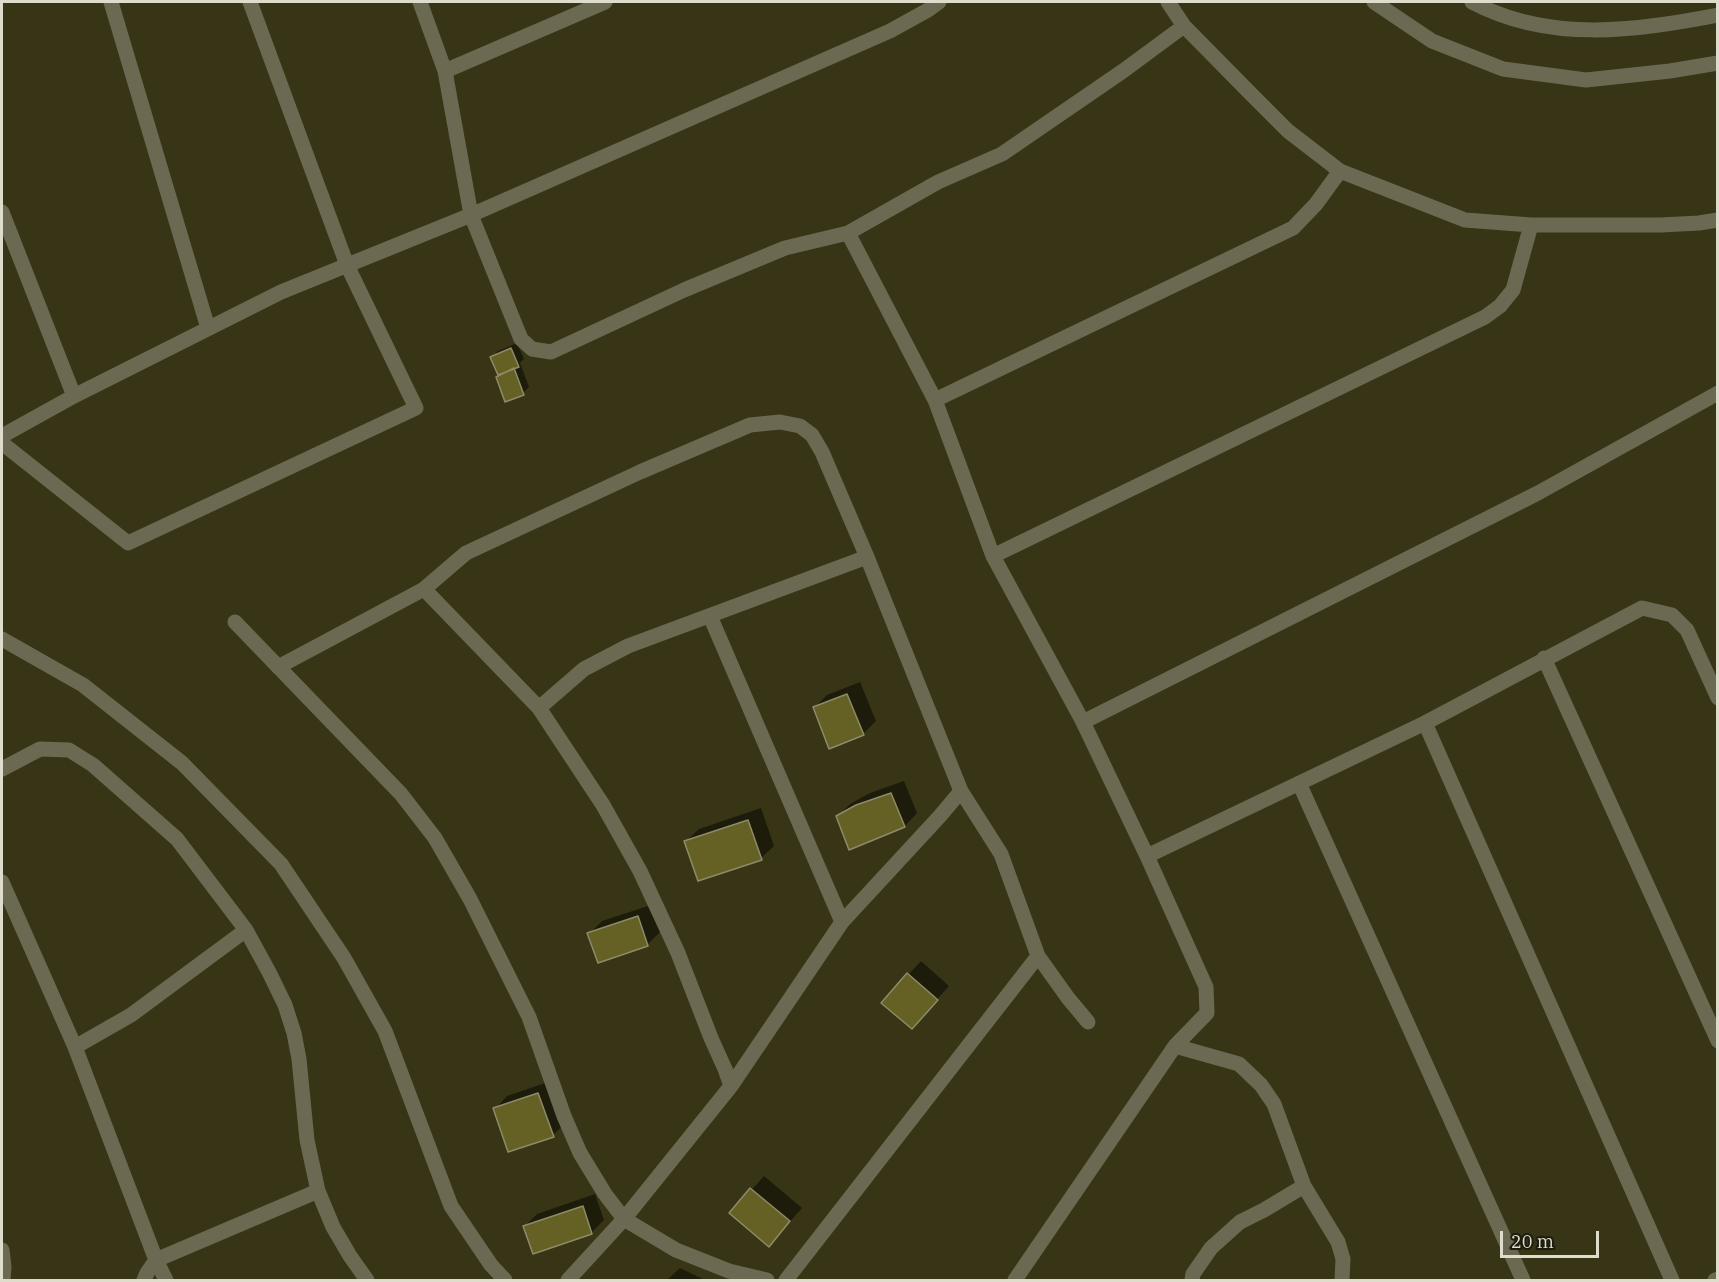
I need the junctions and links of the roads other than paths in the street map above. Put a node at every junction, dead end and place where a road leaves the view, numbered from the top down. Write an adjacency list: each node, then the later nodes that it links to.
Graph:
1 (111, 2): 20 (street)
2 (250, 2): 19 (street)
3 (420, 2): 12 (street)
4 (605, 2): 12 (street)
5 (939, 2): 15 (street)
6 (1168, 2): 10 (street)
7 (1374, 2): 11 (street)
8 (1472, 2): 9 (street)
9 (1718, 15)
10 (1184, 26): 13 (street); 18 (street)
11 (1717, 65)
12 (445, 71): 15 (street)
13 (1340, 171): 17 (street); 23 (street)
14 (2, 212): 22 (street)
15 (471, 215): 18 (street); 19 (street)
16 (1718, 220): 17 (street)
17 (1531, 225): 26 (street)
18 (848, 233): 23 (street)
19 (346, 265): 20 (street); 25 (street)
20 (208, 327): 22 (street)
21 (1718, 393): 36 (street)
22 (74, 396): 24 (street)
23 (935, 400): 26 (street)
24 (2, 436)
25 (2, 443)
26 (993, 556): 36 (street)
27 (867, 557): 28 (street); 29 (street); 40 (street)
28 (424, 589): 33 (street); 35 (street)
29 (710, 616): 35 (street); 43 (street)
30 (235, 622): 33 (street)
31 (2, 639): 60 (street)
32 (1544, 658): 34 (street); 37 (street); 47 (street)
33 (278, 667): 53 (street)
34 (1718, 698)
35 (539, 708): 50 (street)
36 (1083, 722): 41 (street)
37 (1425, 723): 39 (street); 68 (street)
38 (2, 770): 44 (street)
39 (1299, 783): 41 (street); 67 (street)
40 (961, 791): 43 (street); 45 (street)
41 (1147, 856): 48 (street)
42 (2, 882): 49 (street)
43 (842, 922): 50 (street)
44 (246, 930): 49 (street); 52 (street)
45 (1038, 956): 46 (street); 63 (street)
46 (1088, 1022)
47 (1718, 1041)
48 (1175, 1046): 51 (street); 64 (street)
49 (75, 1047): 55 (street)
50 (730, 1086): 53 (street)
51 (1304, 1186): 65 (street); 66 (street)
52 (318, 1191): 55 (street); 59 (street)
53 (624, 1219): 61 (street); 62 (street)
54 (2, 1250): 56 (street)
55 (156, 1260): 57 (street); 58 (street)
56 (3, 1281)
57 (144, 1281)
58 (166, 1281)
59 (367, 1281)
60 (505, 1281)
61 (568, 1281)
62 (767, 1281)
63 (786, 1281)
64 (1015, 1281)
65 (1192, 1281)
66 (1342, 1281)
67 (1523, 1281)
68 (1672, 1281)

